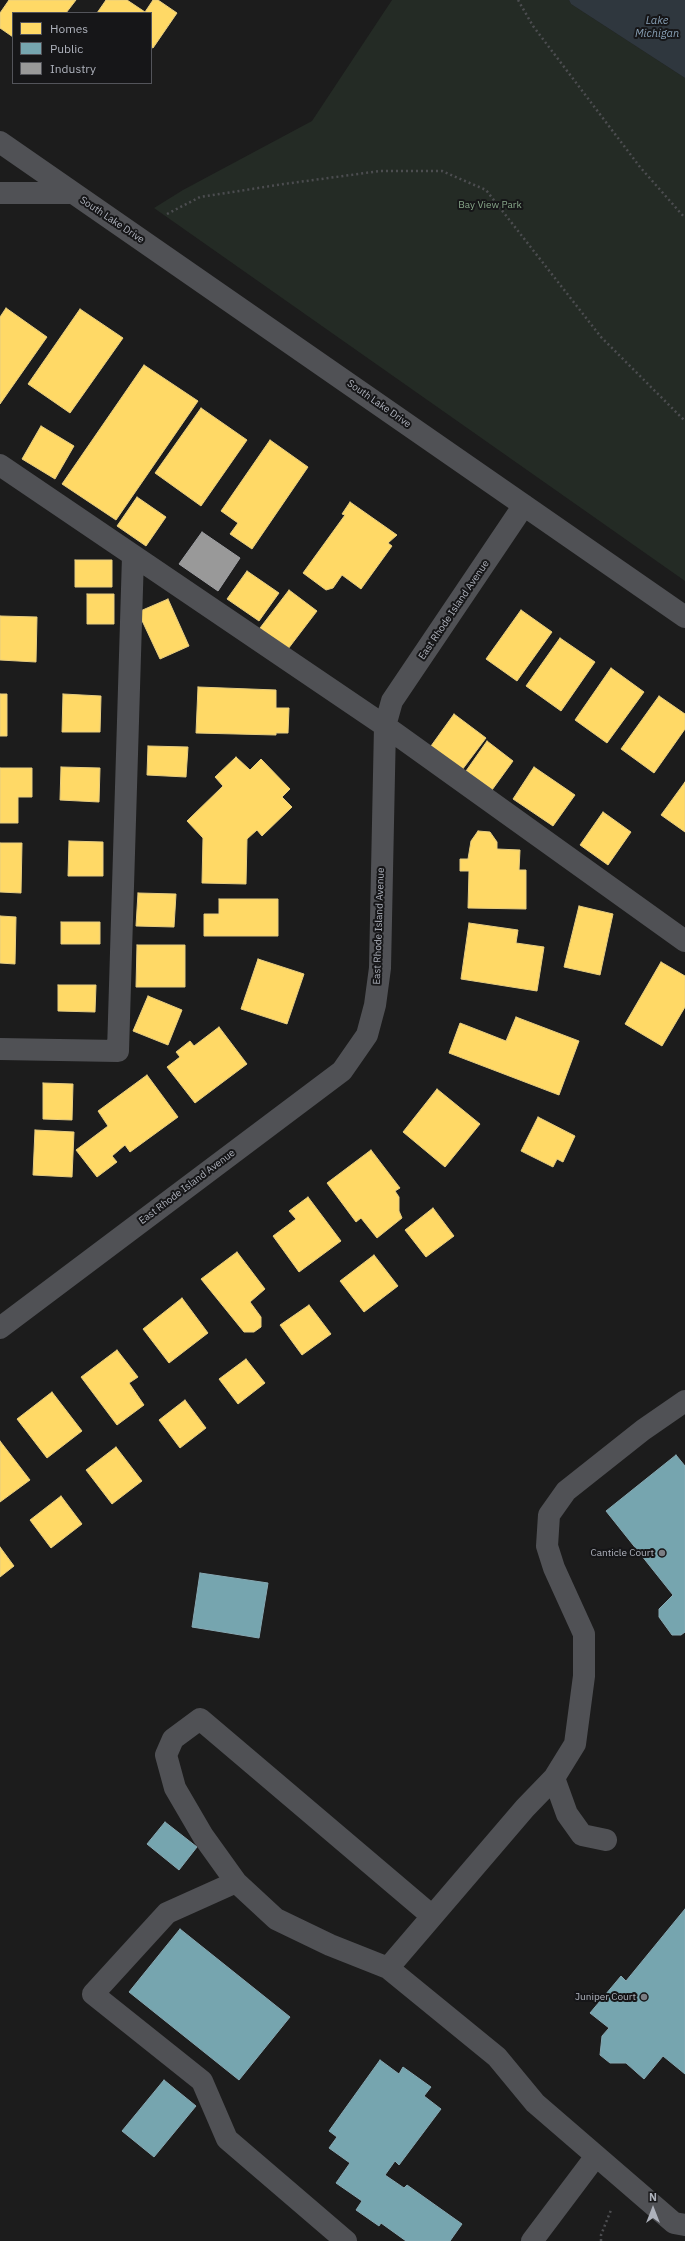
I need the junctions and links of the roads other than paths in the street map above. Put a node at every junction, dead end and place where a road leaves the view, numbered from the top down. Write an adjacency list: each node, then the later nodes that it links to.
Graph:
1 (0, 142): 3 (street, South Lake Drive)
2 (0, 193): 3 (street)
3 (72, 193): 5 (street, South Lake Drive)
4 (0, 465): 6 (street)
5 (524, 505): 7 (street, South Lake Drive); 8 (street, East Rhode Island Avenue)
6 (133, 556): 8 (street); 10 (street)
7 (685, 617)
8 (385, 726): 9 (street); 11 (street, East Rhode Island Avenue)
9 (685, 942)
10 (0, 1049)
11 (0, 1328)
12 (685, 1401): 13 (street)
13 (554, 1778): 14 (street); 16 (street)
14 (606, 1840)
15 (236, 1882): 16 (street); 17 (street); 20 (street)
16 (432, 1916): 17 (street)
17 (388, 1968): 18 (street)
18 (596, 2156): 19 (street); 21 (street)
19 (685, 2225)
20 (346, 2241)
21 (532, 2241)

